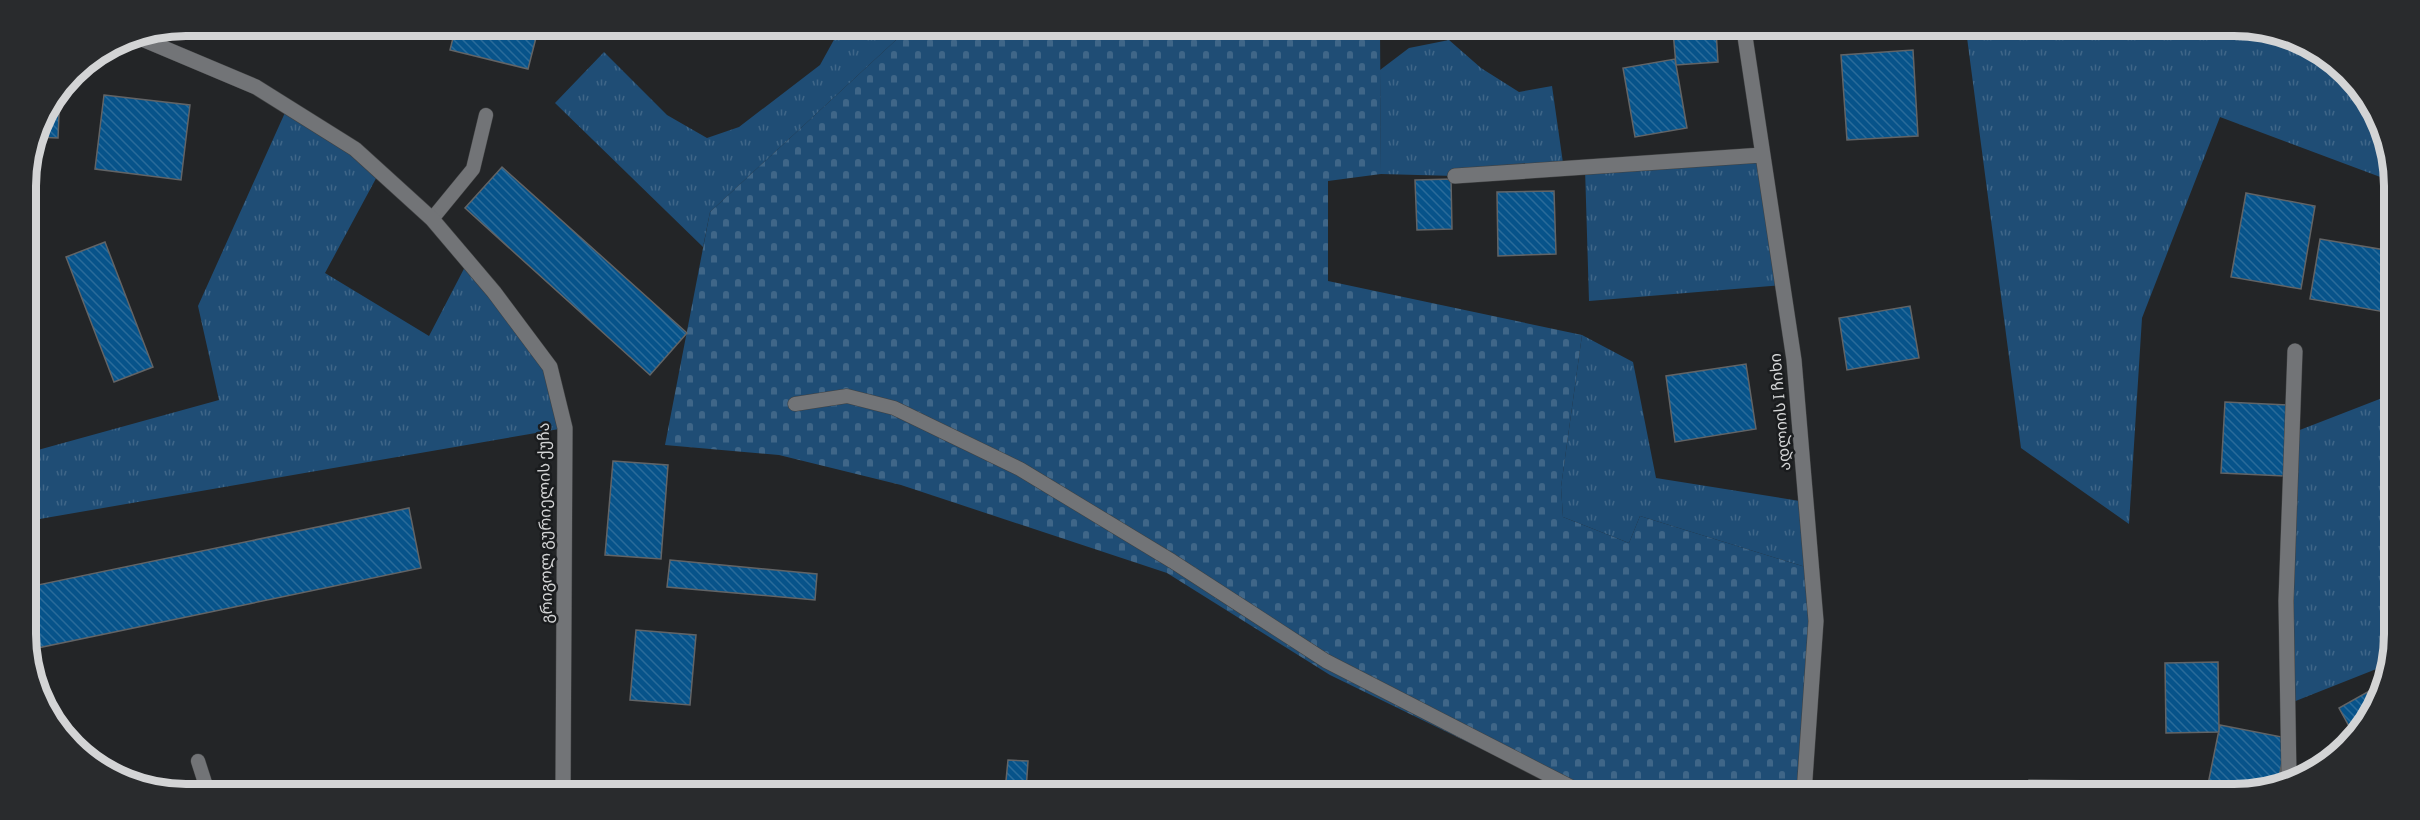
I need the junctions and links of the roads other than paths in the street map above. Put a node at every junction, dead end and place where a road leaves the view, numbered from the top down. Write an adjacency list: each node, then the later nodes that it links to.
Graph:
1 (1745, 36): 4 (street, ადლიის I ჩიხი)
2 (148, 41): 6 (street, გრიგოლ გურიელის ქუჩა)
3 (486, 115): 6 (lane)
4 (1762, 155): 5 (street); 14 (street, ადლიის I ჩიხი)
5 (1455, 176)
6 (432, 219): 12 (street, გრიგოლ გურიელის ქუჩა)
7 (2295, 351): 10 (street)
8 (795, 404): 13 (lane)
9 (198, 761): 11 (lane)
10 (2289, 774)
11 (205, 784)
12 (563, 784)
13 (1565, 784)
14 (1805, 784)

